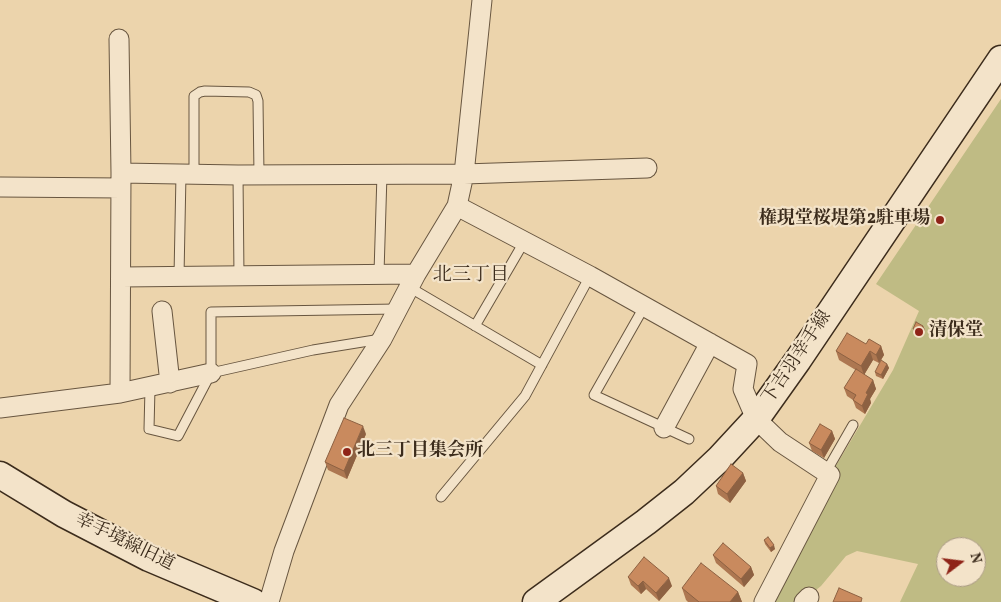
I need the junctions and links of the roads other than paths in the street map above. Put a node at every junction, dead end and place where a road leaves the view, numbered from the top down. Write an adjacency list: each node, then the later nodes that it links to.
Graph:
1 (482, 0): 7 (street)
2 (119, 38): 10 (street)
3 (1001, 59): 32 (main road, 下吉羽幸手線)
4 (647, 168): 7 (street)
5 (188, 174): 8 (street); 9 (lane); 10 (street); 15 (lane)
6 (382, 174): 7 (street); 9 (street); 14 (lane)
7 (464, 174): 12 (street)
8 (238, 175): 9 (street); 18 (lane)
9 (259, 175)
10 (121, 181): 11 (street); 17 (street)
11 (0, 188)
12 (457, 206): 13 (street); 19 (street)
13 (524, 242): 16 (street); 23 (lane)
14 (380, 273): 18 (street); 19 (street)
15 (179, 276): 17 (street); 18 (street)
16 (590, 276): 20 (street); 26 (lane)
17 (121, 277): 30 (street)
18 (239, 277)
19 (412, 280): 21 (street); 23 (lane)
20 (644, 307): 25 (street); 34 (lane)
21 (397, 308): 24 (street); 27 (lane)
22 (162, 311): 28 (street)
23 (475, 326): 26 (lane)
24 (382, 339): 27 (lane); 40 (street)
25 (710, 343): 32 (street); 34 (street)
26 (542, 365): 38 (lane)
27 (211, 373): 28 (street); 29 (lane)
28 (170, 383): 29 (street)
29 (150, 388): 30 (street)
30 (120, 393): 31 (street)
31 (0, 408)
32 (756, 419): 36 (street); 41 (main road, 下吉羽幸手線)
33 (853, 425): 36 (lane)
34 (664, 428): 35 (lane)
35 (689, 439)
36 (826, 472): 42 (street)
37 (0, 475): 39 (main road, 幸手境線旧道)
38 (440, 497)
39 (253, 602)
40 (269, 602)
41 (536, 602)
42 (764, 602)

